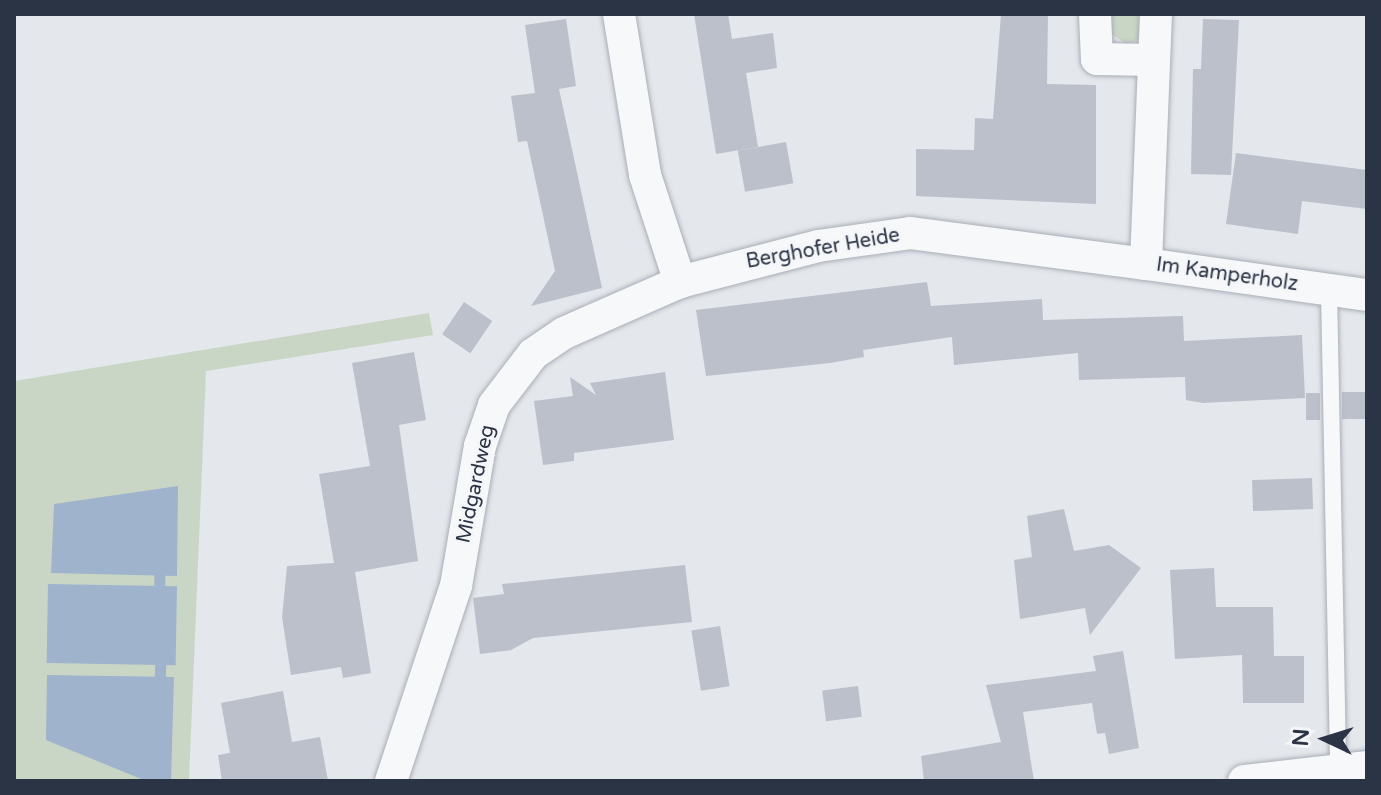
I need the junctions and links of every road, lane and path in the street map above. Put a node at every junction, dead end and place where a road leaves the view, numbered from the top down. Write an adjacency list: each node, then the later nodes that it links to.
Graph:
1 (619, 14): 6 (street)
2 (1095, 14): 4 (street)
3 (1156, 14): 4 (street, Im Kamperholz)
4 (1153, 60): 5 (street, Im Kamperholz)
5 (1146, 264): 6 (street, Berghofer Heide); 7 (street, Im Kamperholz)
6 (680, 282): 10 (street, Midgardweg)
7 (1329, 290): 8 (street, Im Kamperholz); 9 (lane)
8 (1367, 295)
9 (1352, 768): 11 (street)
10 (391, 781)
11 (1244, 781)

